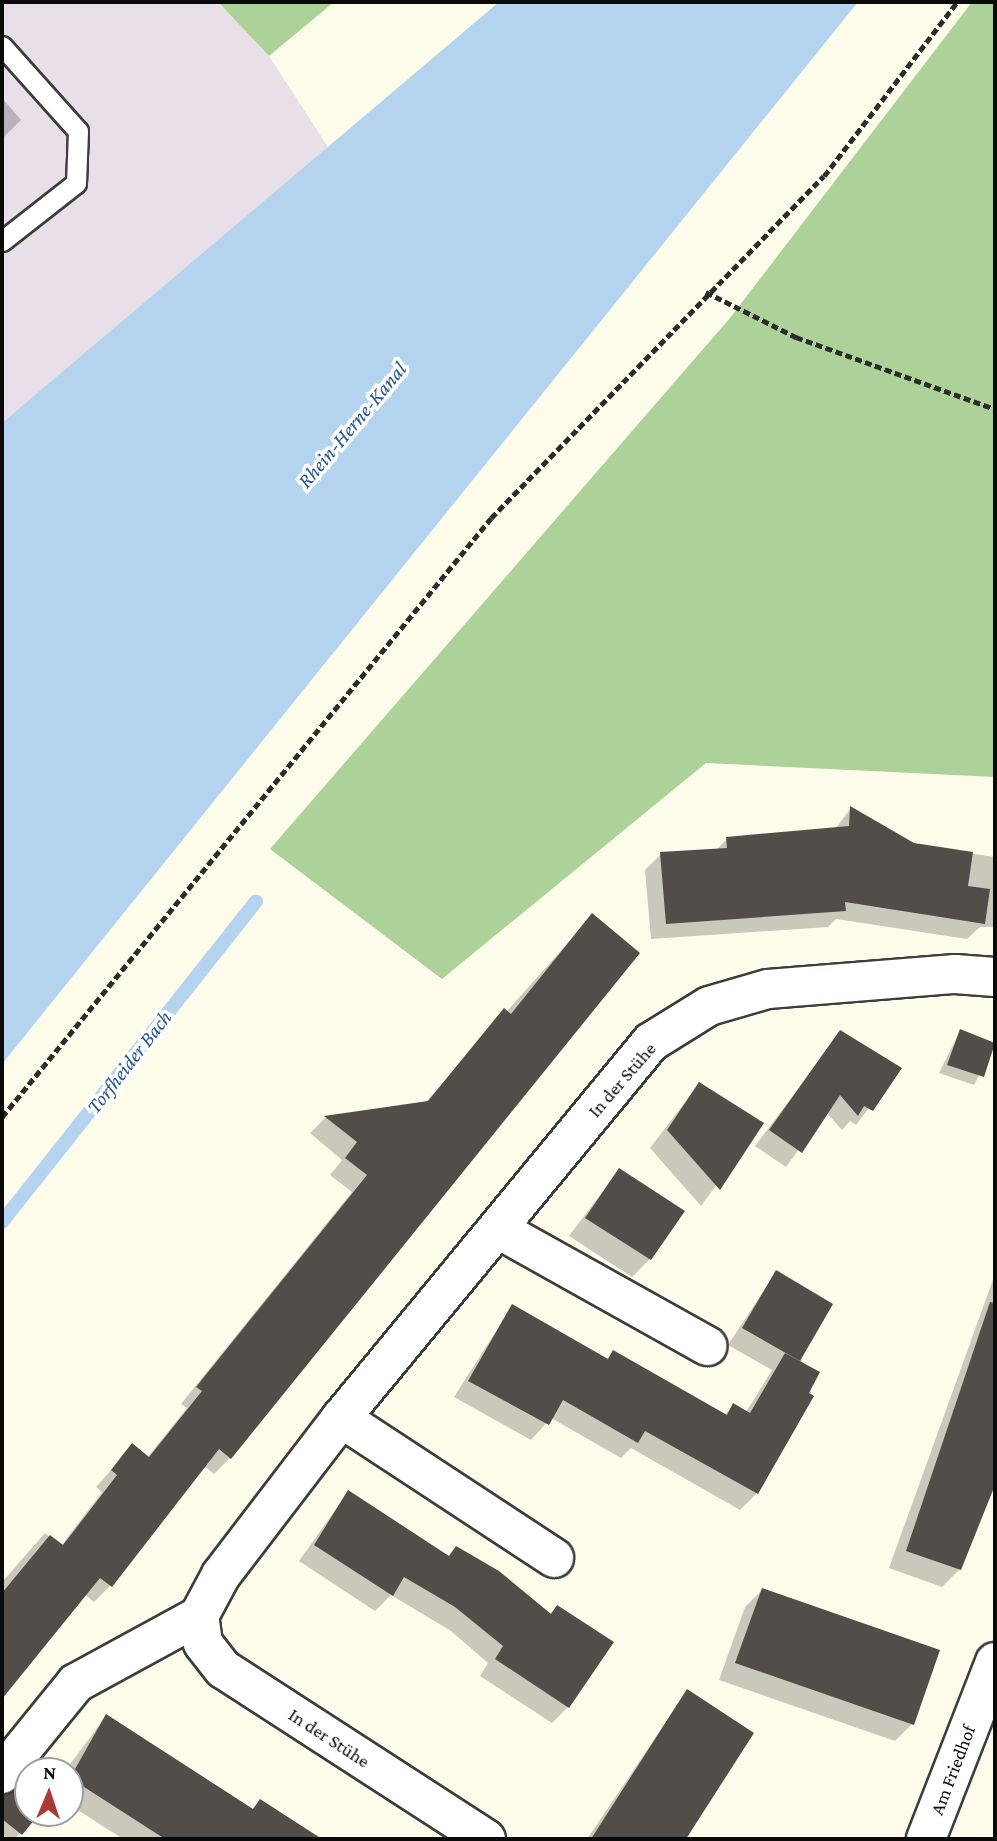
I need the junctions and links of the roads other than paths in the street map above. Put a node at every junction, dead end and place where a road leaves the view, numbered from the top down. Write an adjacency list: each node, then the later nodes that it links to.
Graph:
1 (2, 46): 2 (lane)
2 (2, 241)
3 (995, 977): 4 (street, In der Stühe)
4 (498, 1229): 5 (street); 6 (street, In der Stühe)
5 (707, 1346)
6 (341, 1418): 7 (street); 8 (street, In der Stühe)
7 (554, 1558)
8 (199, 1616): 10 (street); 11 (street, In der Stühe)
9 (995, 1662): 12 (street, Am Friedhof)
10 (2, 1774)
11 (486, 1839)
12 (926, 1839)

